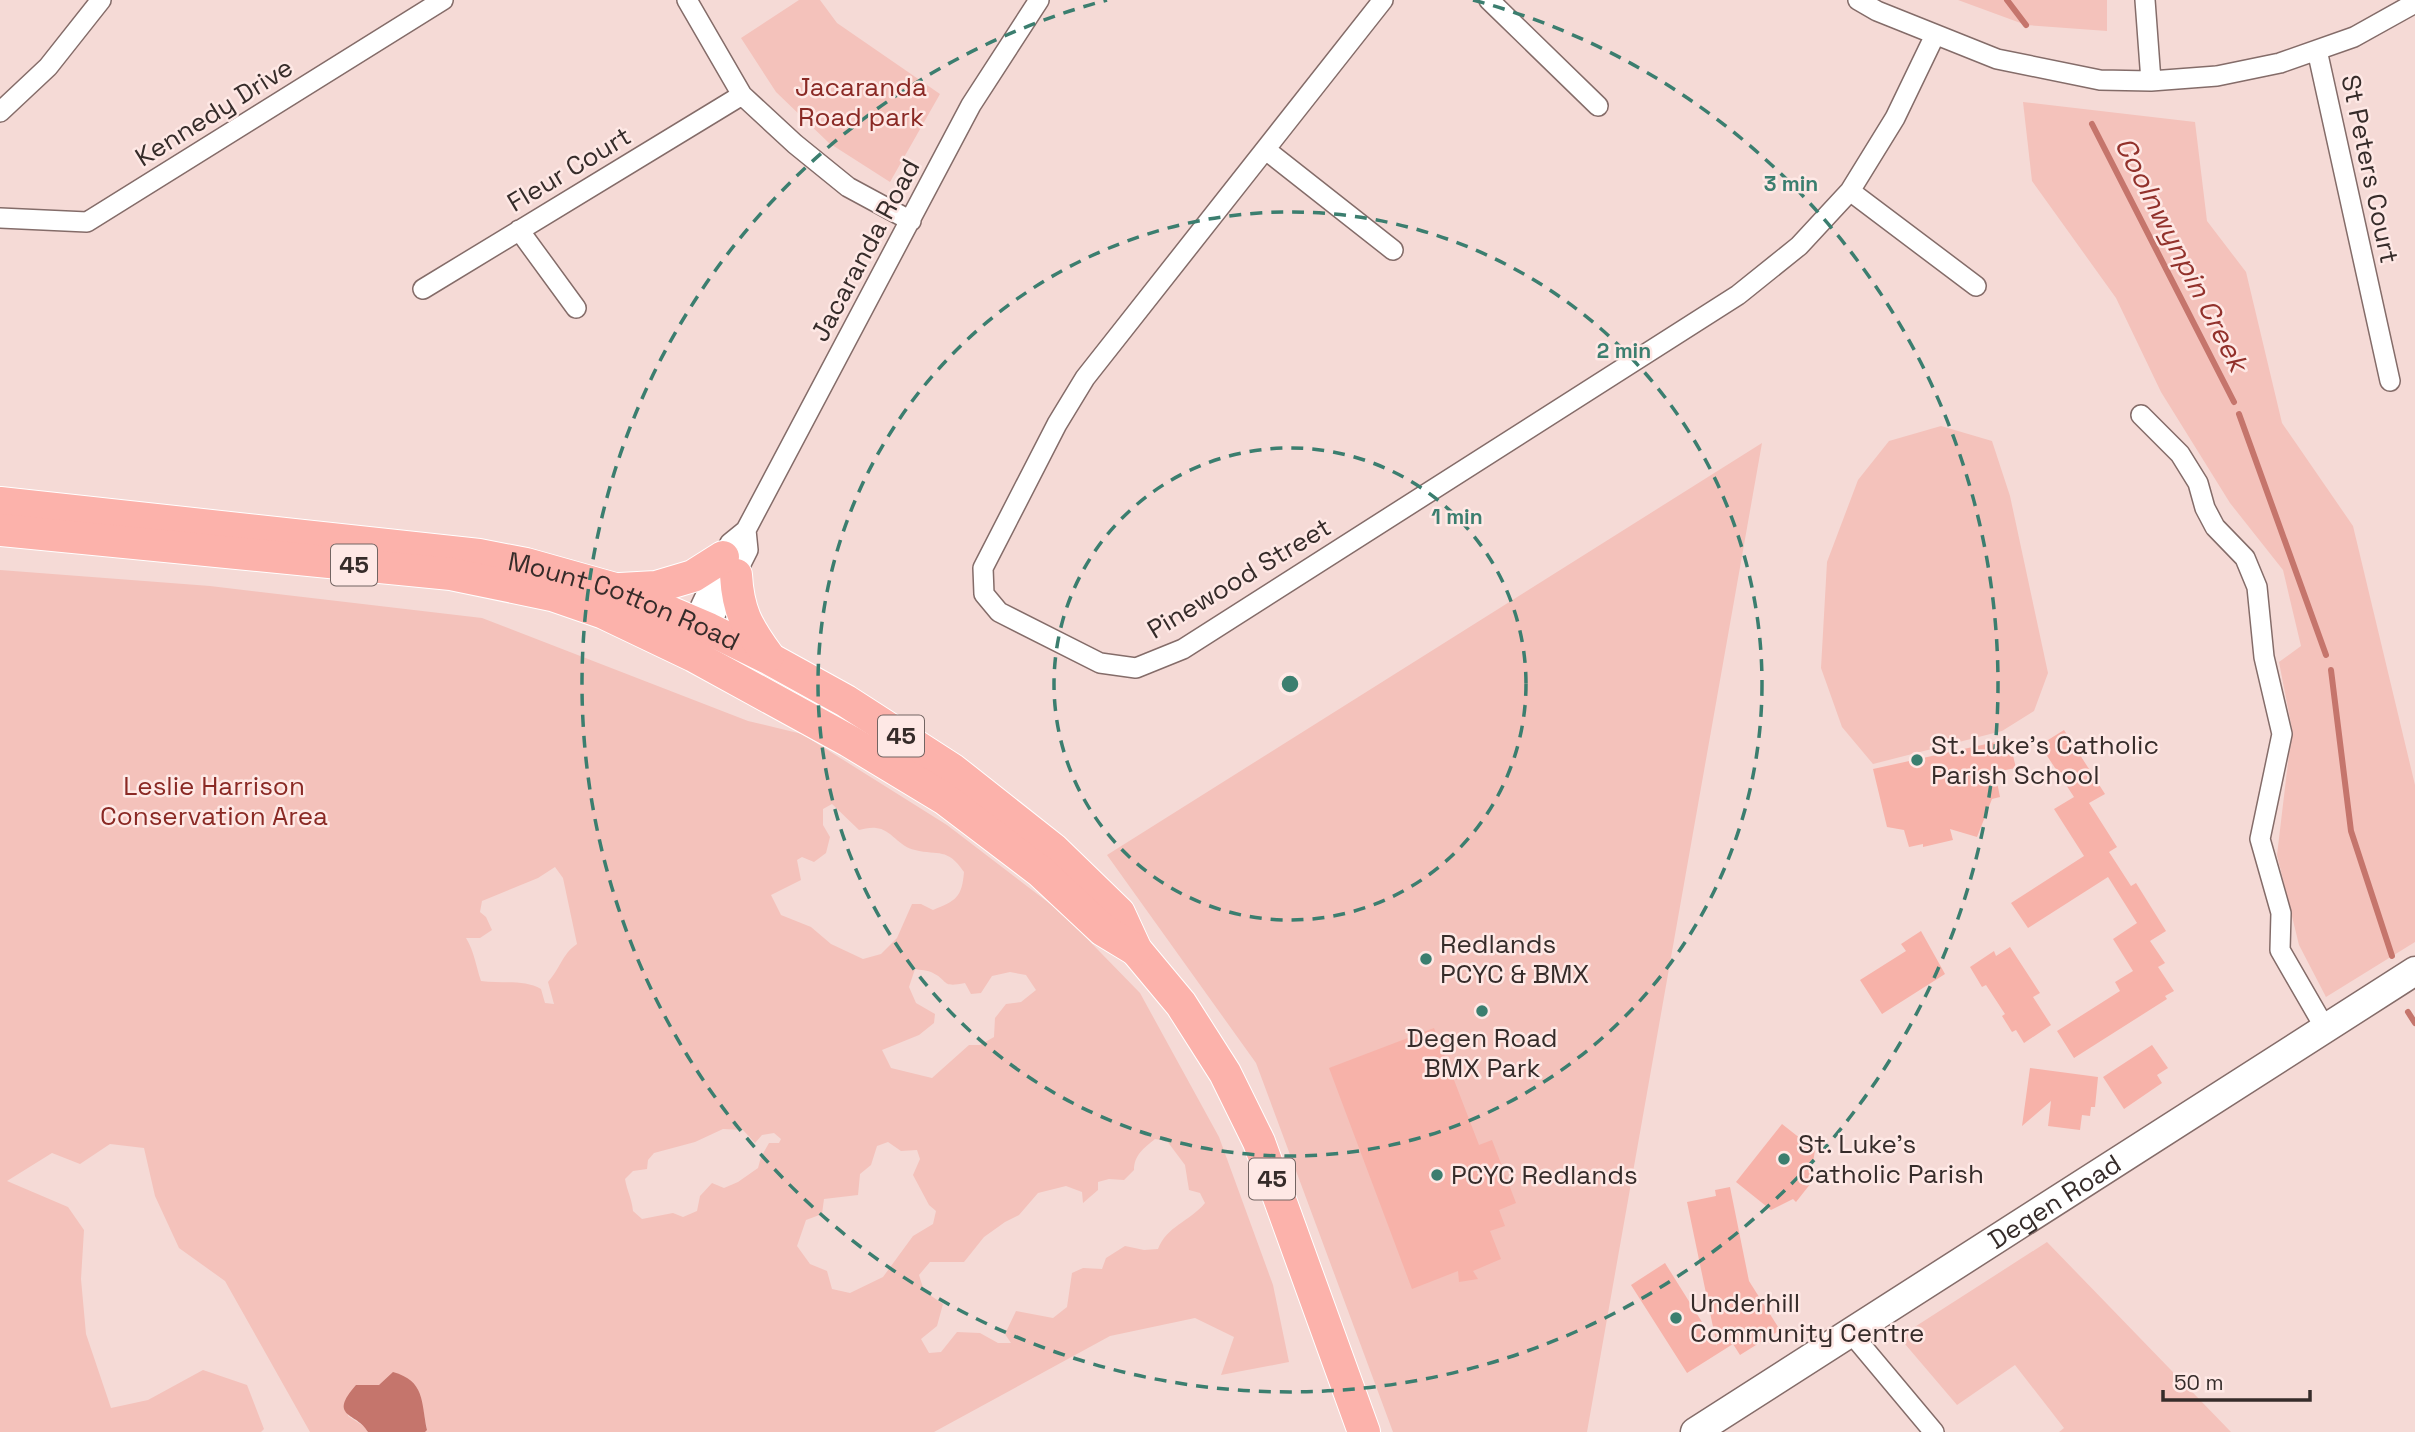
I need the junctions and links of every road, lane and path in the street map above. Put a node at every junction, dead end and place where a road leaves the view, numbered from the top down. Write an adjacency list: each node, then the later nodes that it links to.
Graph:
1 (101, 0): 15 (street)
2 (443, 0): 18 (street, Kennedy Drive)
3 (687, 0): 13 (street)
4 (1039, 0): 19 (street, Jacaranda Road)
5 (1383, 0): 16 (street, Pinewood Street)
6 (1489, 0): 14 (street)
7 (1857, 0): 10 (street)
8 (2145, 0): 12 (street)
9 (2415, 3): 11 (street)
10 (1935, 35): 12 (street); 17 (street, Pinewood Street)
11 (2317, 50): 12 (street); 25 (street, St Peters Court)
12 (2151, 81)
13 (741, 95): 19 (street); 20 (street, Fleur Court)
14 (1598, 106)
15 (0, 112)
16 (1266, 150): 17 (street, Pinewood Street); 21 (street)
17 (1850, 191): 22 (street)
18 (0, 218)
19 (911, 221): 29 (street, Jacaranda Road)
20 (519, 230): 23 (street, Fleur Court); 24 (street)
21 (1392, 250)
22 (1976, 286)
23 (423, 289)
24 (576, 308)
25 (2390, 381)
26 (2141, 415): 35 (street)
27 (0, 503): 30 (main road, Mount Cotton Road / 45)
28 (0, 530): 31 (main road, Mount Cotton Road / 45)
29 (730, 566): 30 (main road); 31 (street, Jacaranda Road); 32 (main road)
30 (615, 589): 31 (main road, Mount Cotton Road / 45)
31 (694, 639): 32 (main road, Mount Cotton Road / 45); 33 (main road, Mount Cotton Road / 45)
32 (770, 659): 33 (main road, Mount Cotton Road / 45)
33 (1136, 950): 37 (main road, Mount Cotton Road / 45)
34 (2415, 971): 35 (street, Degen Road)
35 (2325, 1028): 36 (street, Degen Road)
36 (1851, 1333): 38 (street, Degen Road); 39 (street)
37 (1364, 1432)
38 (1695, 1432)
39 (1934, 1432)

